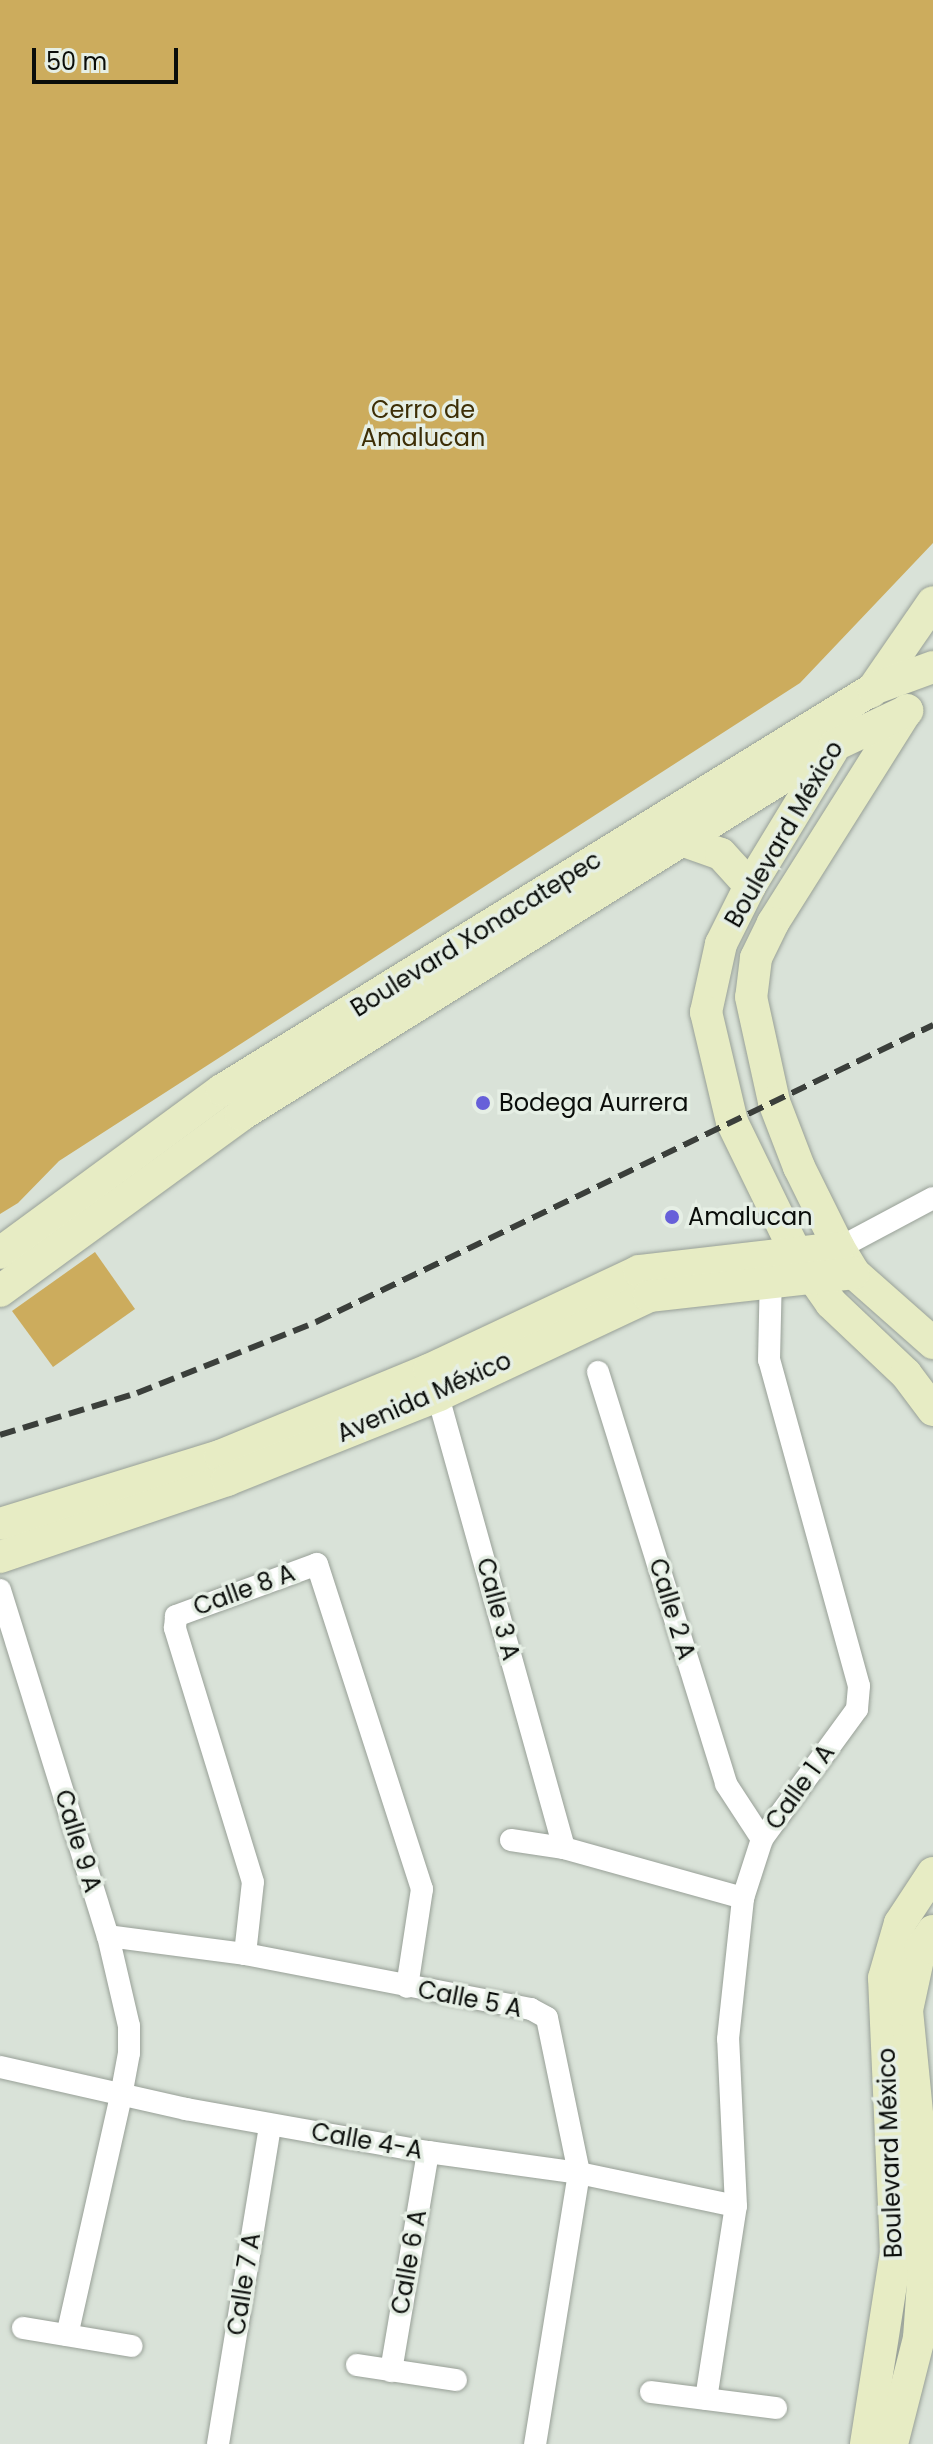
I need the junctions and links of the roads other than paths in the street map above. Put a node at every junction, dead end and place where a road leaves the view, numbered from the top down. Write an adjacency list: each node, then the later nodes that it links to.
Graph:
1 (933, 602): 3 (street, Boulevard Xonacatepec)
2 (933, 670): 3 (street); 4 (street)
3 (873, 689): 5 (street, Boulevard México); 9 (street, Boulevard Xonacatepec)
4 (907, 711): 5 (street, Boulevard Xonacatepec); 10 (street, Boulevard México)
5 (835, 745): 6 (street, Boulevard Xonacatepec); 7 (street, Boulevard México)
6 (681, 840): 7 (street); 12 (street, Boulevard Xonacatepec)
7 (750, 886): 11 (street, Boulevard México)
8 (933, 1198): 10 (street)
9 (0, 1253)
10 (846, 1260): 11 (street, Avenida México); 13 (street, Boulevard México)
11 (787, 1268): 15 (street, Avenida México); 16 (street, Boulevard México); 20 (street, Calle 1 A)
12 (0, 1291)
13 (933, 1343)
14 (598, 1372): 20 (street, Calle 2 A)
15 (434, 1383): 17 (street, Avenida México); 18 (street, Avenida México); 22 (street, Calle 3 A)
16 (933, 1410)
17 (0, 1524)
18 (0, 1557)
19 (0, 1590): 26 (street, Calle 9 A)
20 (762, 1839): 24 (street, Calle 1 A)
21 (511, 1840): 22 (street)
22 (564, 1848): 24 (street)
23 (933, 1873): 46 (street, Boulevard México)
24 (743, 1898): 34 (street, Calle 1 A)
25 (933, 1931): 47 (street, Boulevard México)
26 (108, 1936): 27 (street, Calle 5 A); 30 (street, Calle 9 A)
27 (245, 1954): 28 (street, Calle 5 A); 28 (street, Calle 8 A)
28 (407, 1987): 33 (street, Calle 5 A)
29 (0, 2067): 30 (street, Calle 4-A)
30 (121, 2096): 31 (street, Calle 4-A); 36 (street, Calle 9 A)
31 (270, 2125): 32 (street, Calle 4-A); 44 (street, Calle 7 A)
32 (428, 2152): 33 (street, Calle 4-A); 39 (street, Calle 6 A)
33 (579, 2173): 34 (street, Calle 4-A); 45 (street, Calle 5 A)
34 (736, 2206): 42 (street, Calle 1 A)
35 (23, 2328): 36 (street)
36 (67, 2335): 37 (street)
37 (132, 2346)
38 (357, 2365): 39 (street)
39 (391, 2371): 40 (street)
40 (456, 2380)
41 (651, 2392): 42 (street)
42 (706, 2399): 43 (street)
43 (776, 2408)
44 (218, 2444)
45 (535, 2444)
46 (866, 2444)
47 (892, 2444)

